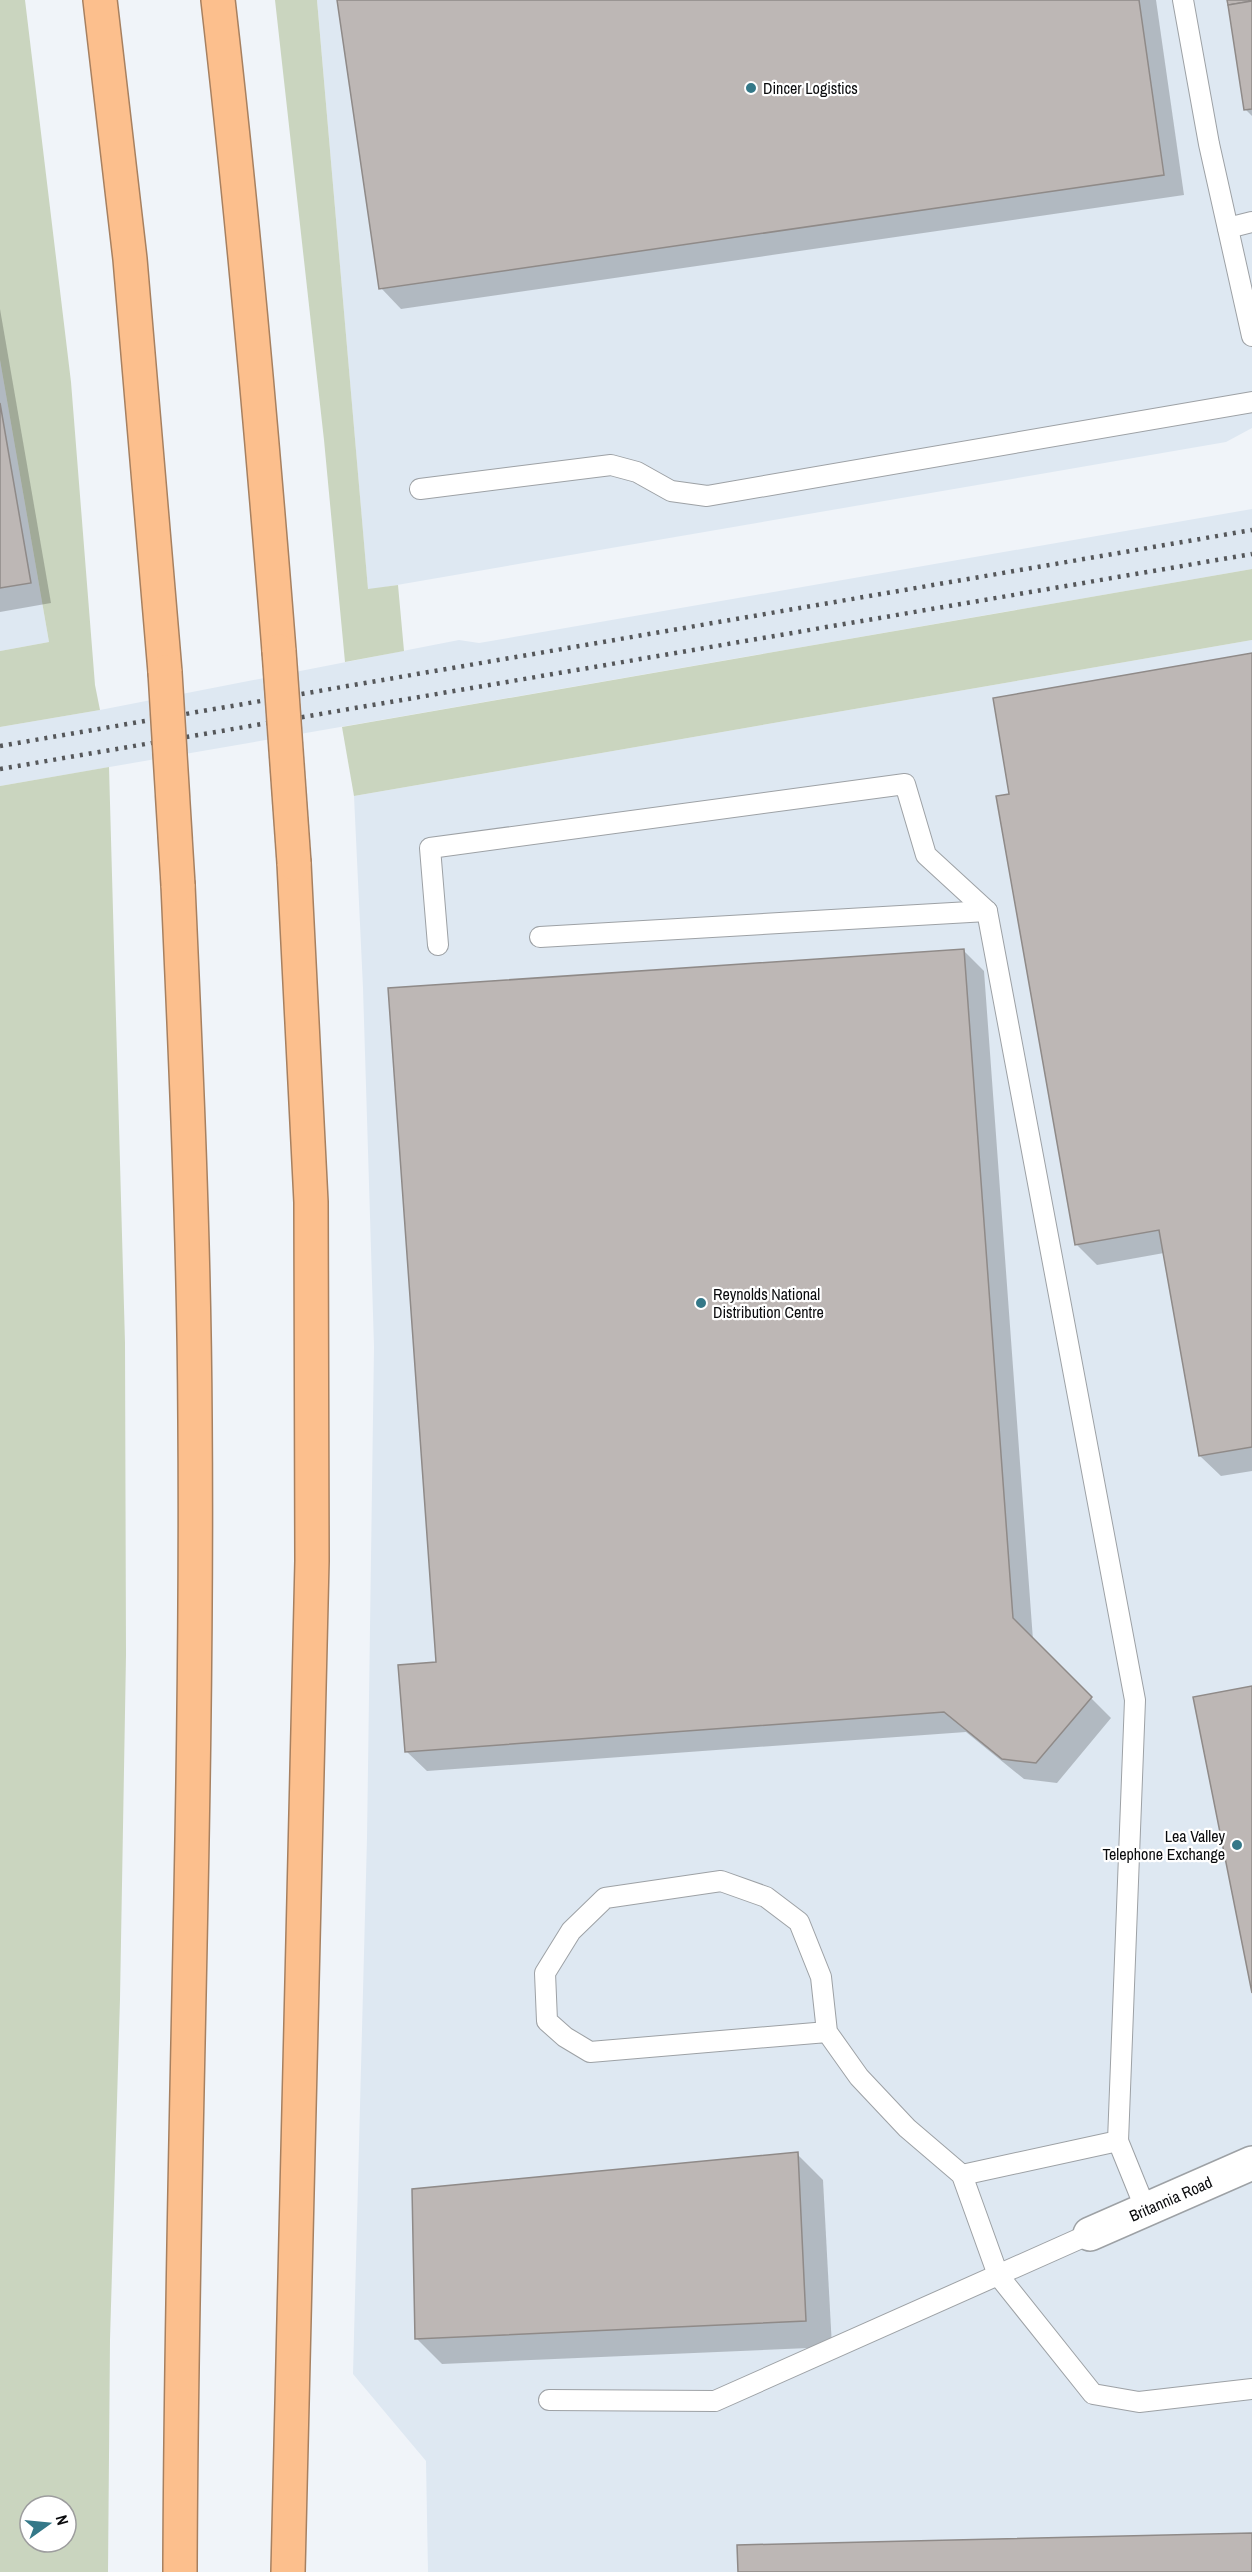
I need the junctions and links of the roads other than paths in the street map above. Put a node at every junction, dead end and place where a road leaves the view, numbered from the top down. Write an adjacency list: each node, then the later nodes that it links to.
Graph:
1 (99, 0): 21 (highway, bridge)
2 (218, 0): 22 (highway, bridge)
3 (1183, 0): 5 (lane)
4 (1252, 222): 5 (lane)
5 (1228, 228): 6 (lane)
6 (1252, 336)
7 (1252, 402): 8 (lane)
8 (420, 489)
9 (987, 911): 10 (lane); 11 (lane); 13 (lane)
10 (540, 937)
11 (438, 945)
12 (827, 2032): 12 (lane); 15 (lane)
13 (1118, 2141): 15 (lane); 16 (lane)
14 (1252, 2163): 16 (street, Britannia Road)
15 (962, 2175): 18 (lane)
16 (1146, 2210): 17 (street, Britannia Road)
17 (1090, 2235): 18 (lane)
18 (998, 2275): 19 (lane); 20 (lane)
19 (1252, 2389)
20 (549, 2400)
21 (180, 2572)
22 (288, 2572)

